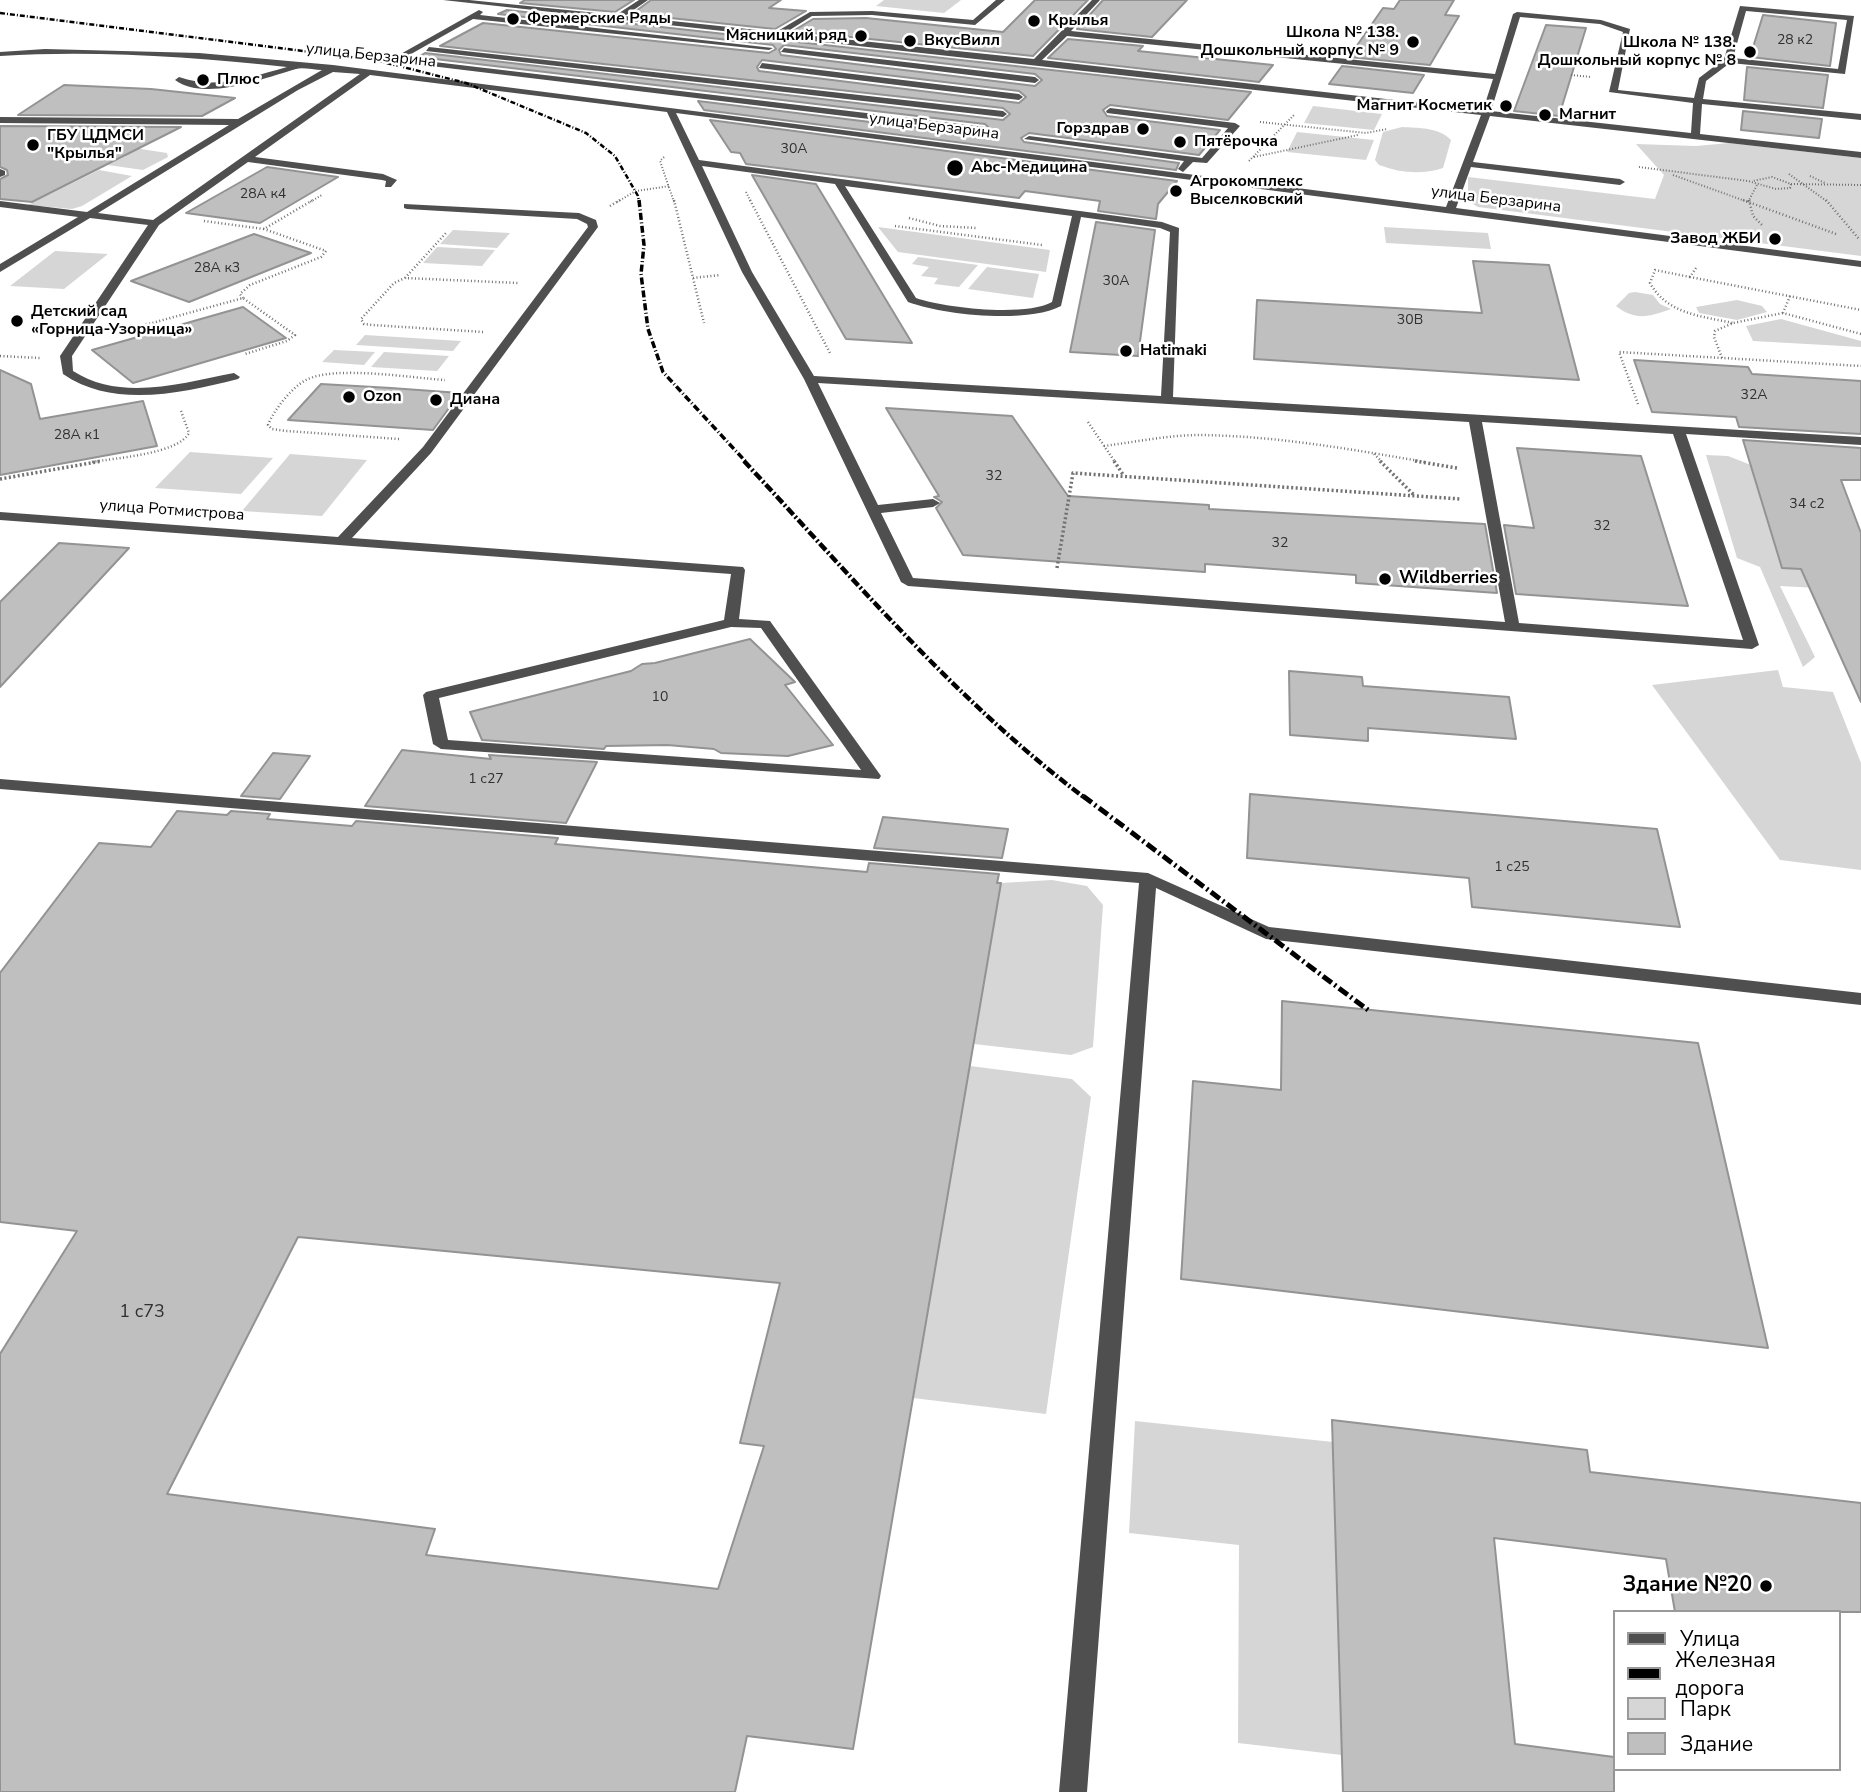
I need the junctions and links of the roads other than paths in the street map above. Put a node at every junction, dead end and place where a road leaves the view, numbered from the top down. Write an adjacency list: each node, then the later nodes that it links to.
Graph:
1 (447, 0): 5 (street)
2 (657, 0): 6 (street)
3 (1001, 0): 9 (street)
4 (1096, 0): 12 (street)
5 (465, 1): 8 (street)
6 (643, 1): 11 (street)
7 (826, 3): 9 (street)
8 (491, 5): 10 (street); 11 (street)
9 (810, 14): 13 (street)
10 (470, 16): 15 (street); 31 (street)
11 (618, 18): 13 (street)
12 (1065, 33): 21 (street); 27 (street)
13 (778, 35): 14 (street)
14 (802, 37): 17 (street); 21 (street)
15 (769, 48)
16 (429, 49): 30 (street)
17 (784, 50): 24 (street); 29 (street)
18 (0, 54): 19 (street, улица Берзарина)
19 (199, 55): 22 (street); 23 (street, улица Берзарина)
20 (1728, 60): 20 (street); 33 (street)
21 (1036, 62): 37 (street)
22 (189, 65)
23 (305, 65): 25 (street, улица Берзарина); 28 (street)
24 (762, 66): 30 (street); 32 (street)
25 (333, 68): 26 (street, улица Берзарина); 41 (street)
26 (369, 72): 34 (street, улица Берзарина); 46 (street)
27 (1499, 77): 33 (street); 37 (street)
28 (179, 80)
29 (1035, 80)
30 (737, 84): 31 (street); 38 (street)
31 (718, 97): 36 (street); 42 (street)
32 (1019, 97)
33 (1698, 101): 39 (street); 43 (street)
34 (670, 109): 36 (street, улица Берзарина); 48 (street)
35 (1110, 111): 47 (street)
36 (697, 113): 50 (street, улица Берзарина)
37 (1486, 113): 43 (street); 49 (street)
38 (1003, 114)
39 (1861, 117)
40 (0, 120): 41 (street)
41 (240, 122): 58 (street)
42 (985, 130)
43 (1695, 136): 45 (street)
44 (1029, 139): 47 (street)
45 (1861, 155)
46 (248, 159): 53 (street); 59 (street)
47 (1191, 159): 50 (street)
48 (697, 163): 51 (street); 63 (street)
49 (1468, 164): 52 (street); 56 (street)
50 (1179, 175): 56 (street, улица Берзарина)
51 (838, 182): 57 (street); 57 (street)
52 (1620, 182)
53 (388, 185)
54 (0, 204): 58 (street)
55 (407, 206): 71 (street)
56 (1450, 210): 60 (street, улица Берзарина)
57 (1077, 214): 64 (street)
58 (88, 216): 59 (street); 61 (street)
59 (155, 223): 62 (street)
60 (1861, 264)
61 (0, 269)
62 (234, 377)
63 (810, 379): 64 (street); 69 (street)
64 (1167, 400): 65 (street)
65 (1475, 419): 66 (street); 73 (street)
66 (1678, 430): 67 (street); 73 (street)
67 (1861, 440)
68 (933, 503): 69 (street)
69 (873, 510): 73 (street)
70 (0, 516): 71 (street, улица Ротмистрова)
71 (341, 541): 72 (street, улица Ротмистрова)
72 (731, 623): 72 (street)
73 (1513, 628)
74 (0, 784): 75 (street)
75 (1148, 878): 76 (street); 77 (street)
76 (1861, 999)
77 (1073, 1792)

